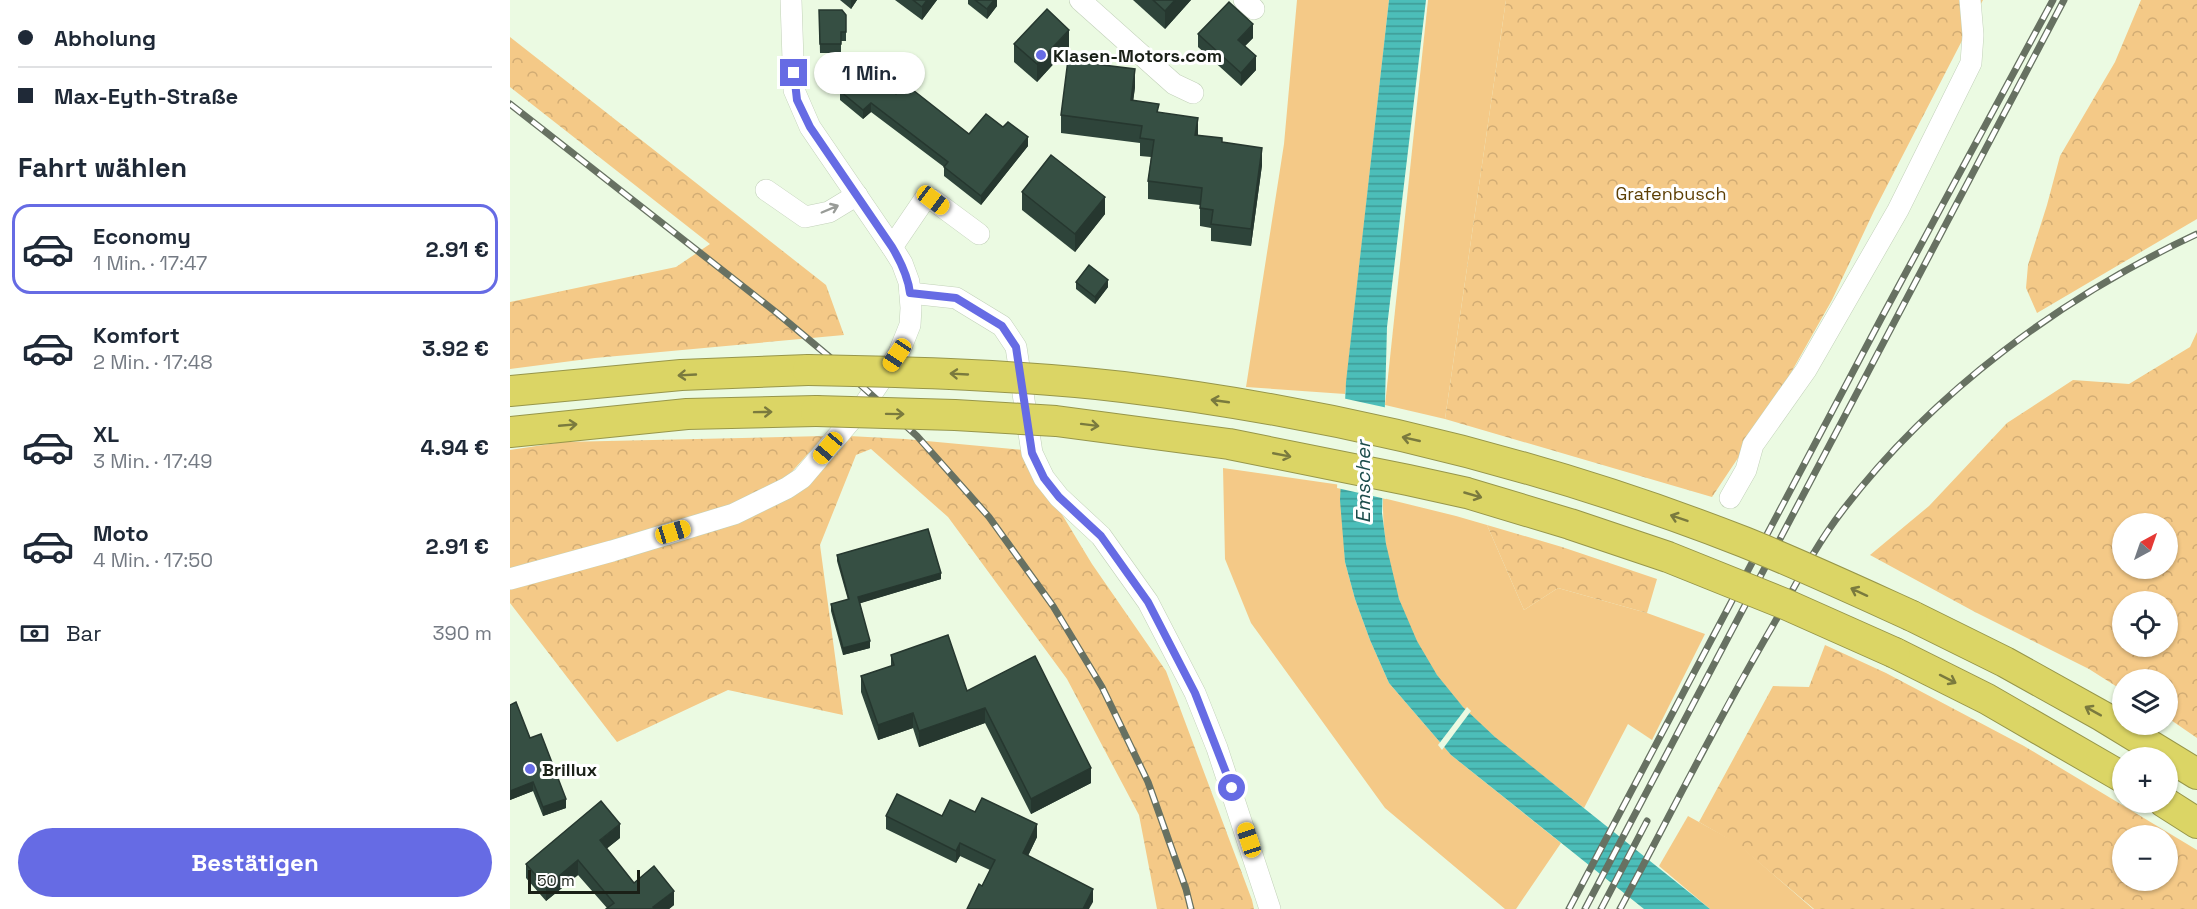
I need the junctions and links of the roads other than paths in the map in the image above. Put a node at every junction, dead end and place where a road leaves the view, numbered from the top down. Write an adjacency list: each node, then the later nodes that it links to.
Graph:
1 (791, 0): 6 (street)
2 (1080, 0): 4 (street)
3 (1970, 0): 12 (street)
4 (1192, 93)
5 (766, 190): 6 (street, one-way to 6)
6 (857, 195): 8 (street)
7 (979, 234): 8 (street)
8 (892, 247): 9 (street)
9 (910, 293): 13 (street); 18 (street)
10 (510, 391): 15 (highway, one-way to 10, bridge)
11 (510, 432): 14 (highway, one-way to 14, bridge)
12 (1730, 498)
13 (510, 579)
14 (2112, 771)
15 (2197, 774)
16 (2178, 811): 17 (highway)
17 (2197, 823)
18 (1270, 909)

